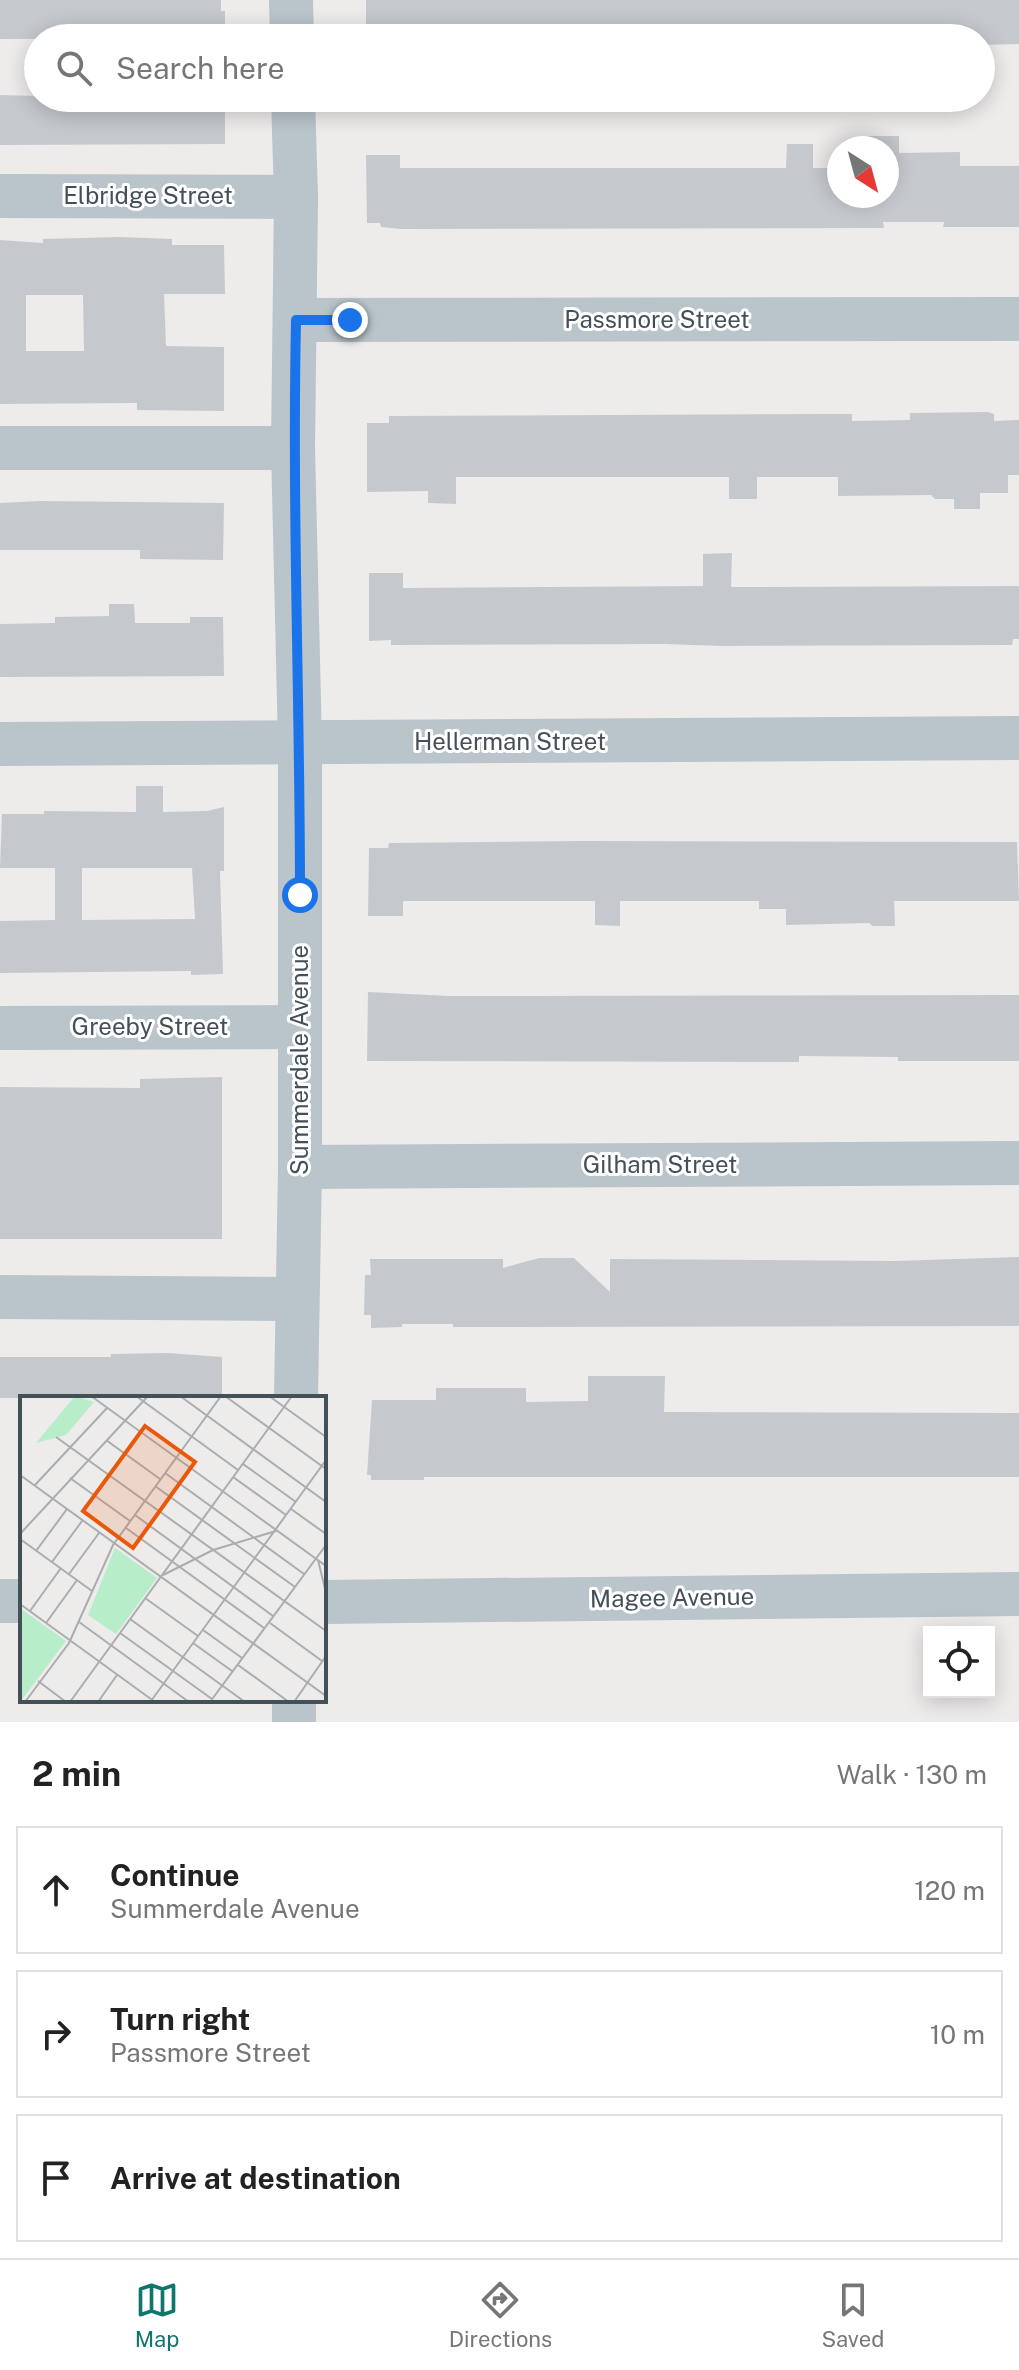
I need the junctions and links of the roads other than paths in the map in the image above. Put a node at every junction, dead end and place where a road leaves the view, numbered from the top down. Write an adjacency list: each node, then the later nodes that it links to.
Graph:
1 (291, 0): 2 (street)
2 (292, 24)
3 (293, 112): 5 (street, Summerdale Avenue)
4 (0, 196): 5 (street, Elbridge Street)
5 (296, 197): 7 (street, Summerdale Avenue)
6 (1019, 319): 7 (street, Passmore Street)
7 (296, 320): 9 (street, Summerdale Avenue)
8 (0, 448): 9 (street)
9 (293, 448): 12 (street, Summerdale Avenue)
10 (1019, 738): 12 (street, Hellerman Street)
11 (0, 744): 12 (street, Hellerman Street)
12 (300, 744): 13 (street, Summerdale Avenue)
13 (300, 1027): 14 (street, Greeby Street); 16 (street, Summerdale Avenue)
14 (0, 1028)
15 (1019, 1163): 16 (street, Gilham Street)
16 (300, 1167): 18 (street, Summerdale Avenue)
17 (0, 1297): 18 (street)
18 (297, 1299): 19 (street, Summerdale Avenue)
19 (296, 1396)
20 (1019, 1594): 21 (street, Magee Avenue)
21 (326, 1602)

